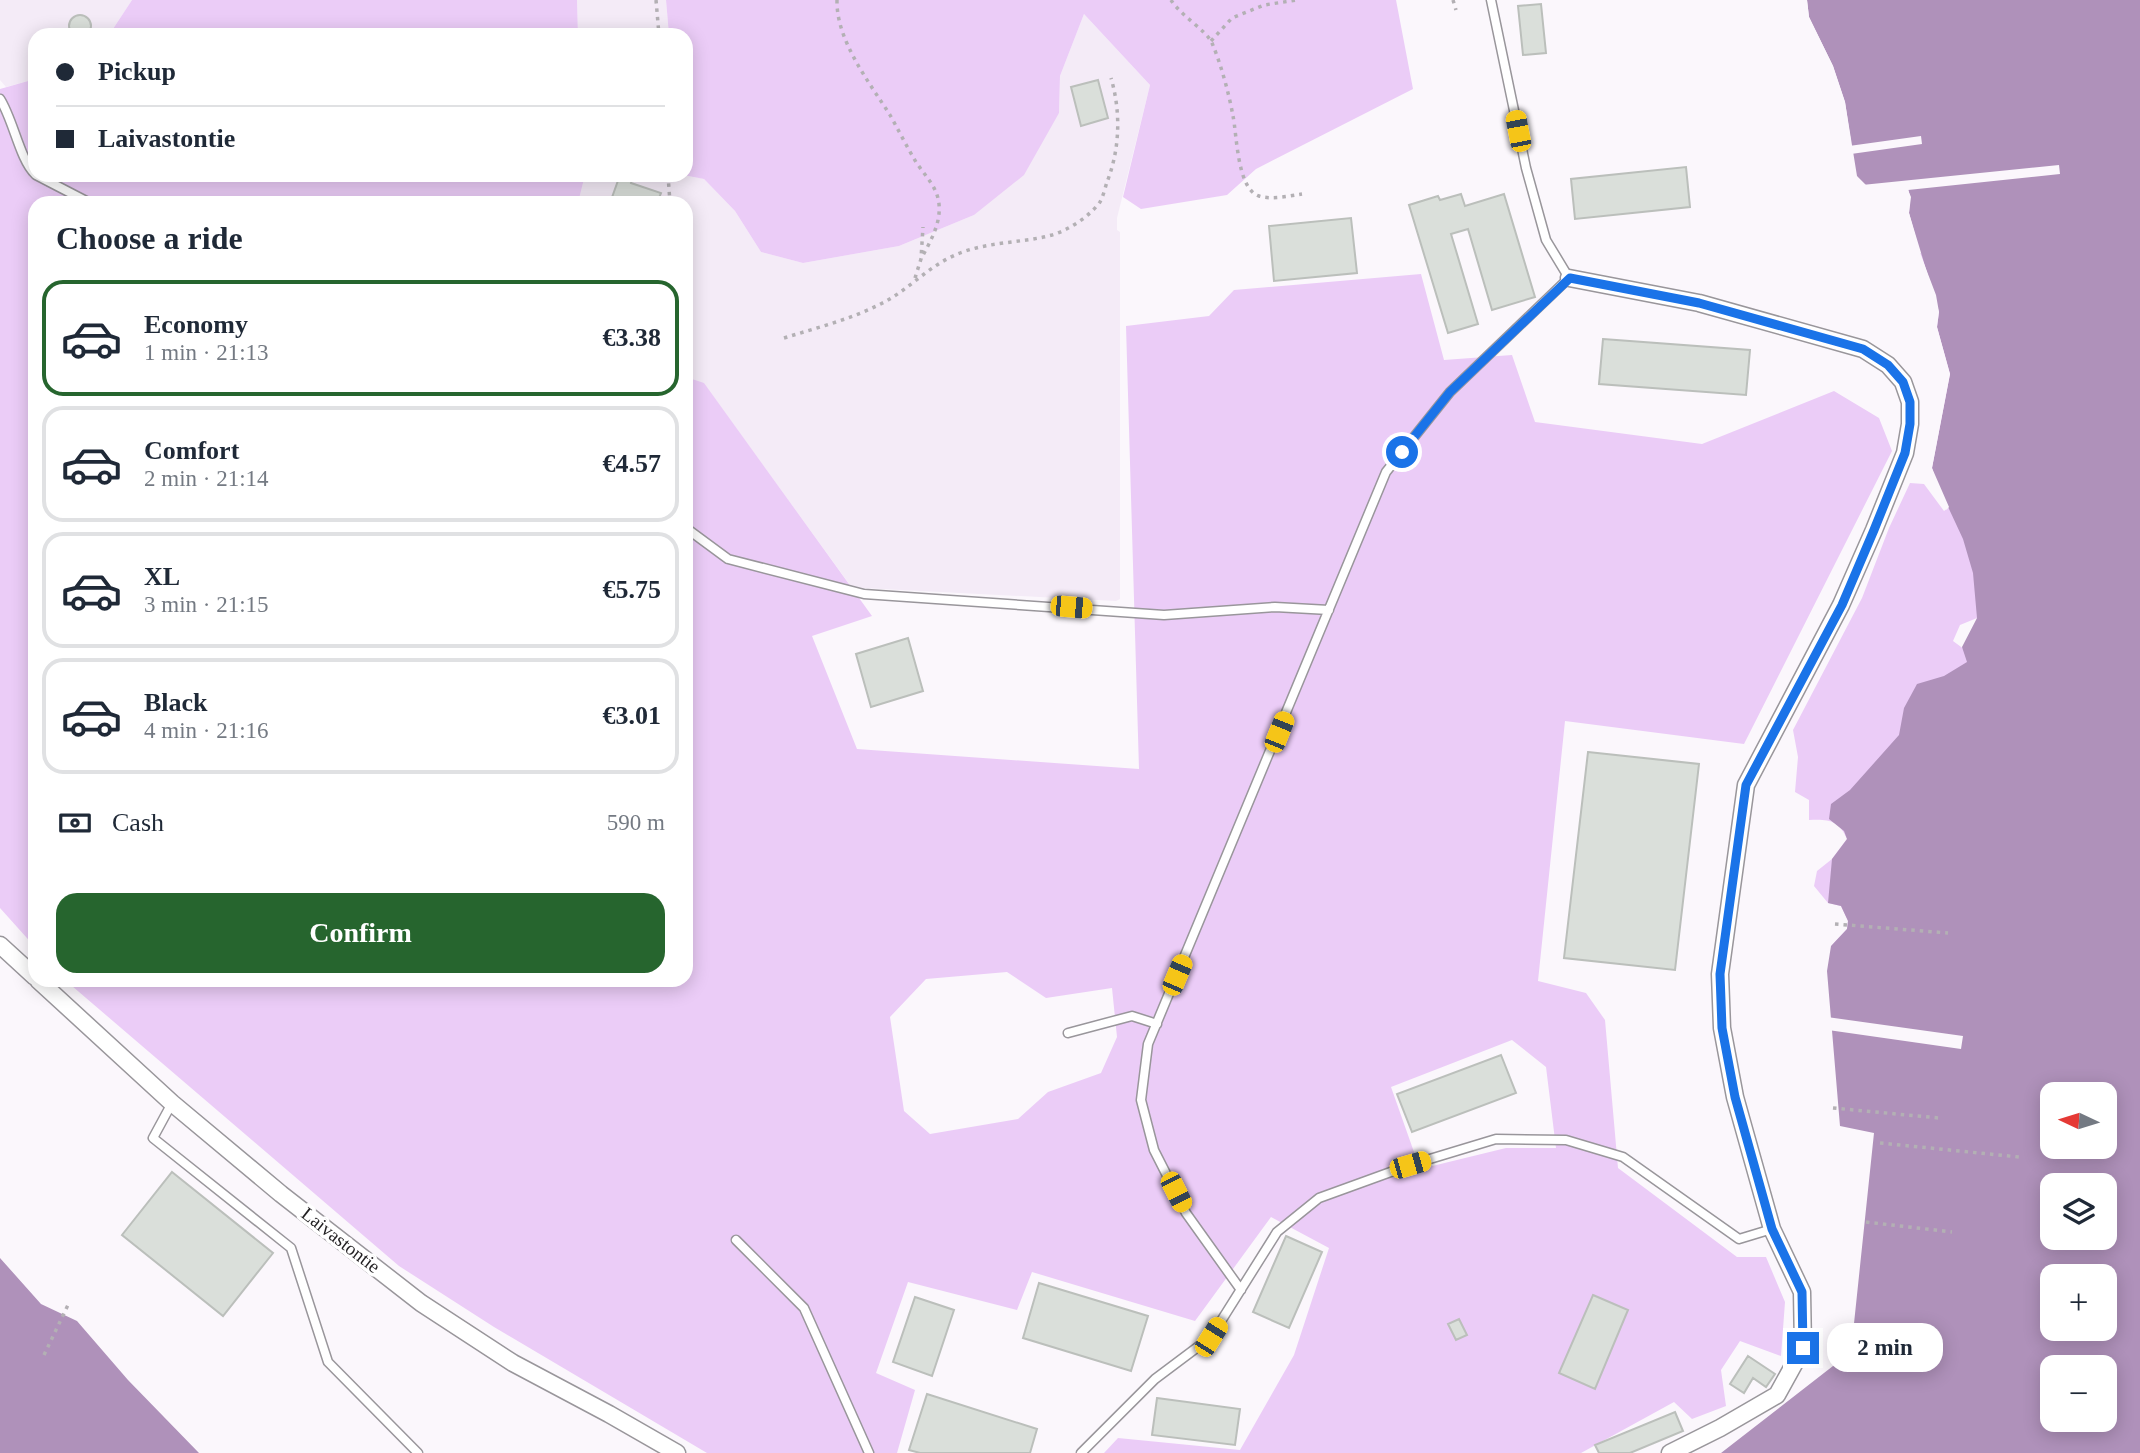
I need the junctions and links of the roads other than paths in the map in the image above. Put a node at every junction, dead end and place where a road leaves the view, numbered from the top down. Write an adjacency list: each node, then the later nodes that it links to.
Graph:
1 (1491, 0): 6 (lane)
2 (0, 99): 3 (lane)
3 (28, 164)
4 (49, 182): 5 (lane)
5 (76, 196)
6 (1570, 278): 8 (lane); 15 (street)
7 (693, 533): 8 (lane)
8 (1329, 610): 12 (lane)
9 (0, 945): 10 (street, Laivastontie)
10 (28, 971)
11 (46, 987): 14 (street, Laivastontie)
12 (1157, 1024): 13 (lane); 17 (lane)
13 (1068, 1033)
14 (172, 1103): 18 (lane); 19 (street, Laivastontie)
15 (1772, 1229): 17 (lane); 22 (street)
16 (736, 1240): 20 (lane)
17 (1241, 1290): 21 (lane)
18 (418, 1453)
19 (677, 1453)
20 (869, 1453)
21 (1081, 1453)
22 (1670, 1453)

